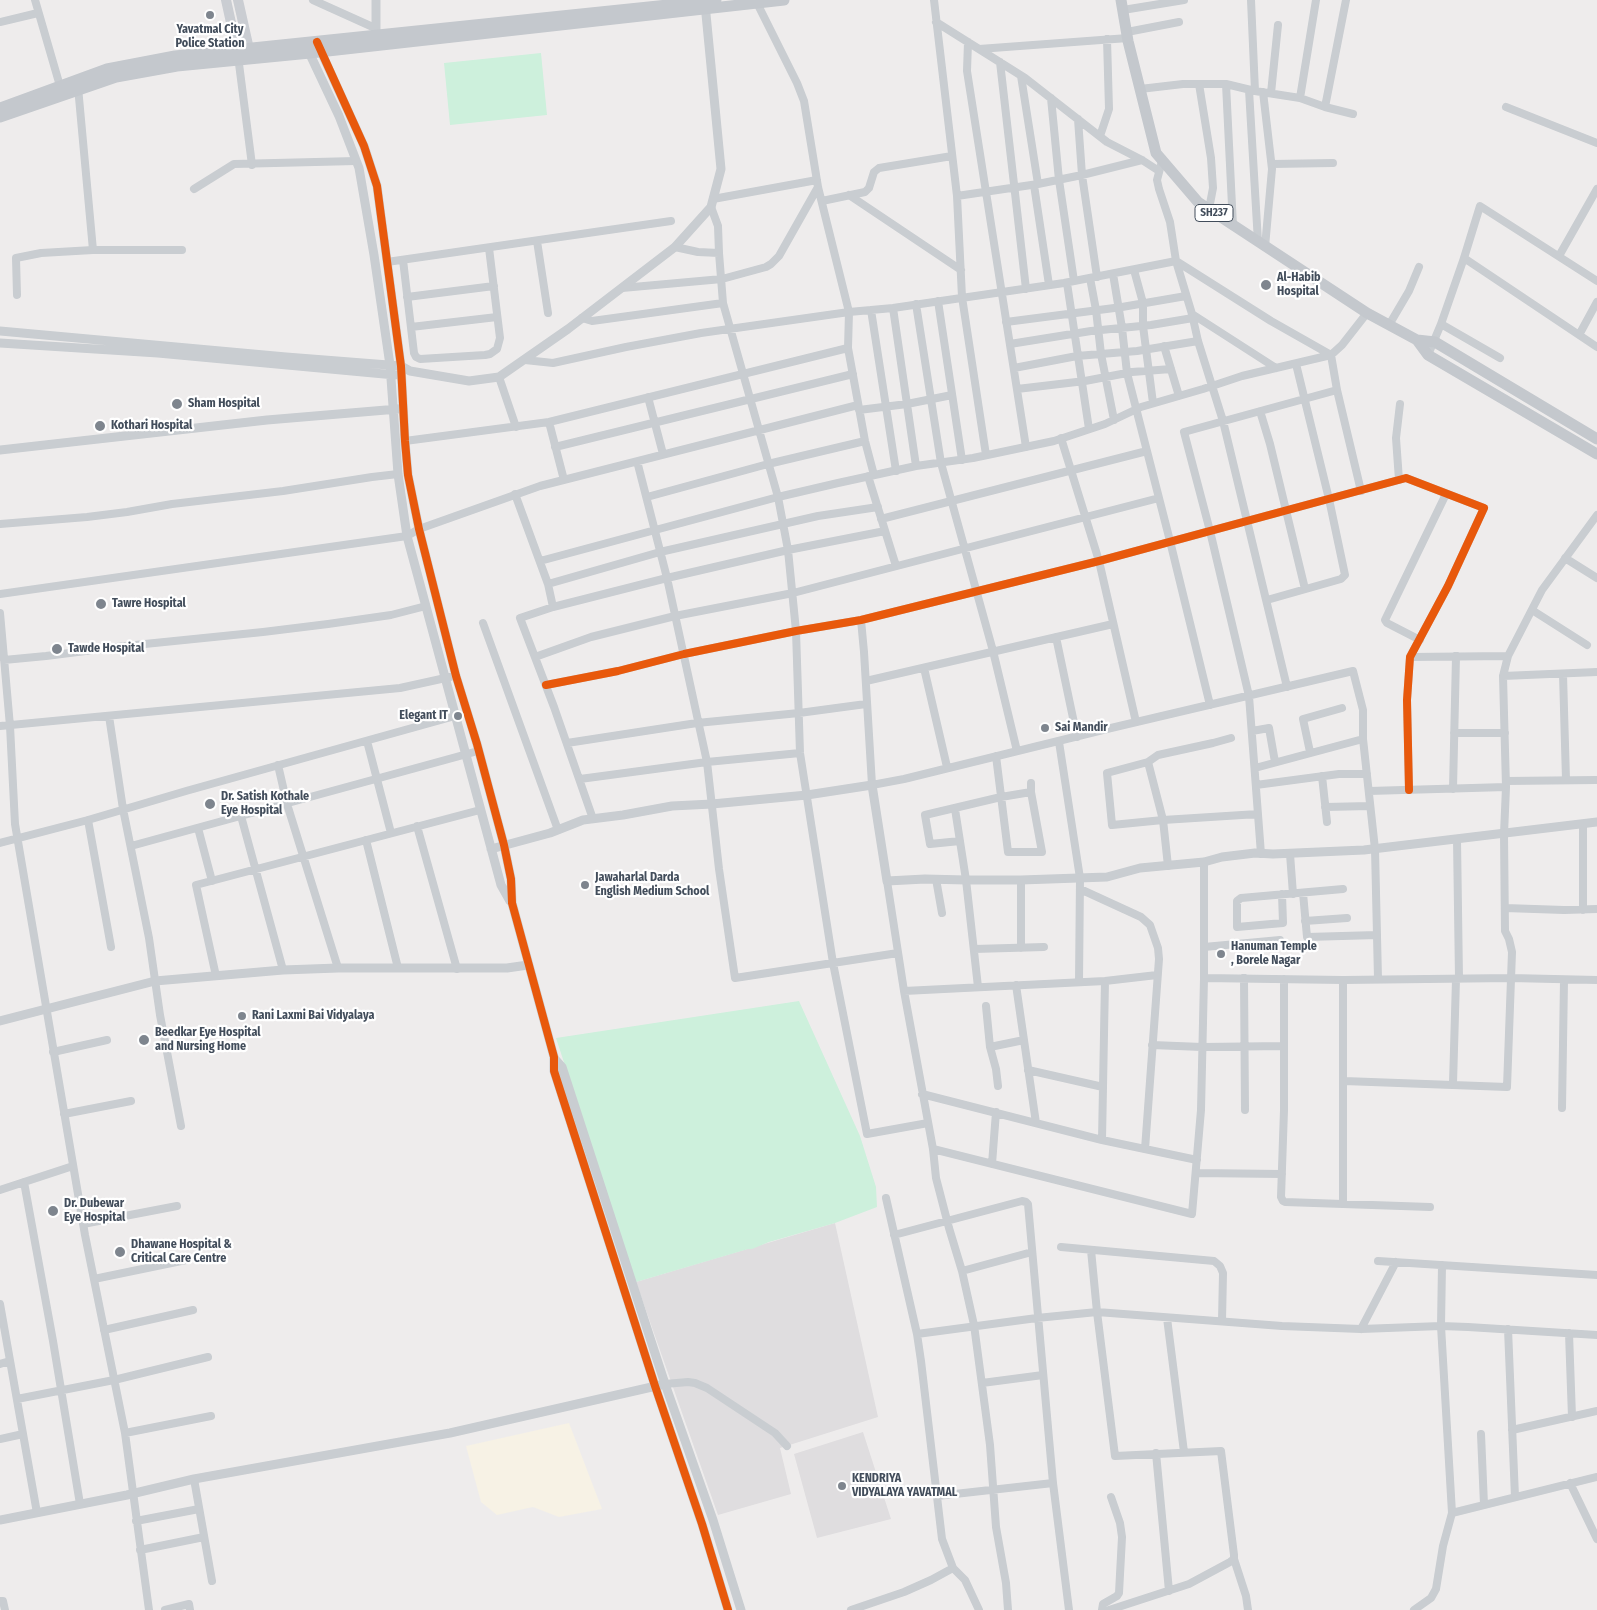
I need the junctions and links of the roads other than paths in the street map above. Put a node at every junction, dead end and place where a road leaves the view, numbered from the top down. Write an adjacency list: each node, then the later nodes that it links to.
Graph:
1 (34, 0): 16 (street)
2 (226, 0): 27 (main road)
3 (238, 0): 27 (main road)
4 (313, 0): 21 (street)
5 (376, 0): 21 (street)
6 (784, 0): 12 (main road)
7 (934, 0): 18 (street)
8 (1184, 0): 15 (street)
9 (1251, 0): 35 (street)
10 (1316, 0): 37 (street)
11 (1346, 0): 38 (street)
12 (757, 2): 14 (main road); 54 (street)
13 (709, 4): 14 (main road); 21 (main road); 25 (main road); 63 (street)
14 (726, 4)
15 (1122, 5): 22 (main road, SH237)
16 (38, 13): 17 (street); 33 (street)
17 (0, 22)
18 (936, 22): 24 (street); 45 (street)
19 (1179, 22): 22 (street)
20 (1278, 25): 35 (street)
21 (375, 32): 25 (main road)
22 (1127, 35): 23 (street); 34 (main road, SH237)
23 (1107, 40): 26 (street); 43 (street)
24 (968, 42): 26 (street); 59 (street)
25 (313, 47): 27 (main road); 47 (street); 78 (street)
26 (979, 49): 28 (street)
27 (241, 52): 32 (main road); 50 (street)
28 (1000, 62): 29 (street); 56 (street)
29 (1021, 76): 36 (street); 55 (street)
30 (1199, 84): 31 (street); 34 (street); 64 (street)
31 (1226, 84): 35 (street); 66 (street)
32 (78, 85): 33 (main road); 40 (main road); 71 (street)
33 (60, 86): 40 (main road)
34 (1140, 89): 51 (main road, SH237)
35 (1259, 91): 37 (street); 49 (street); 68 (street)
36 (1050, 98): 42 (street); 53 (street)
37 (1300, 98): 38 (street)
38 (1325, 107): 41 (street)
39 (1506, 107): 44 (street)
40 (1, 112)
41 (1353, 114)
42 (1078, 119): 43 (street); 52 (street)
43 (1100, 136): 46 (street)
44 (1597, 143)
45 (952, 156): 60 (street); 61 (street)
46 (1142, 160): 51 (street); 52 (street)
47 (356, 161): 50 (street); 145 (street)
48 (1333, 163): 49 (street)
49 (1272, 164): 68 (street)
50 (252, 165): 57 (street)
51 (1160, 166): 64 (main road, SH237); 77 (street)
52 (1082, 175): 53 (street); 83 (street)
53 (1060, 180): 55 (street); 86 (street)
54 (818, 184): 62 (street); 63 (street); 84 (street)
55 (1036, 184): 56 (street); 87 (street)
56 (1014, 188): 59 (street); 90 (street)
57 (194, 189)
58 (1597, 189): 74 (street)
59 (986, 192): 61 (street); 91 (street)
60 (849, 195): 62 (street); 80 (street)
61 (957, 196): 80 (street)
62 (822, 201): 105 (street)
63 (712, 203): 69 (street); 73 (street)
64 (1208, 209): 66 (main road, SH237)
65 (671, 222): 67 (street)
66 (1233, 226): 68 (main road, SH237)
67 (537, 241): 70 (street); 106 (street)
68 (1262, 244): 108 (main road, SH237)
69 (675, 247): 73 (street); 89 (street)
70 (489, 248): 76 (street); 88 (street)
71 (94, 250): 72 (street); 92 (street)
72 (182, 250)
73 (719, 253): 84 (street)
74 (1559, 256): 75 (street); 85 (street)
75 (1464, 258): 114 (street); 122 (street)
76 (403, 260): 78 (street); 94 (street)
77 (1176, 261): 81 (street); 93 (street); 137 (street)
78 (387, 262): 147 (street)
79 (1419, 267): 113 (street)
80 (961, 270): 95 (street)
81 (1134, 270): 82 (street); 99 (street)
82 (1113, 274): 83 (street); 101 (street)
83 (1094, 278): 86 (street); 104 (street)
84 (722, 279): 89 (street); 98 (street)
85 (1597, 281)
86 (1070, 282): 87 (street); 107 (street)
87 (1049, 285): 90 (street)
88 (494, 286): 94 (street); 110 (street)
89 (622, 288): 111 (street)
90 (1026, 288): 91 (street)
91 (1002, 292): 95 (street); 112 (street)
92 (17, 295)
93 (1186, 296): 99 (street); 109 (street)
94 (407, 297): 116 (street)
95 (962, 297): 96 (street); 190 (street)
96 (938, 301): 100 (street); 158 (street)
97 (1597, 302): 122 (street)
98 (723, 303): 111 (street); 117 (street)
99 (1143, 303): 101 (street); 115 (street)
100 (916, 304): 102 (street); 163 (street)
101 (1118, 307): 104 (street); 118 (street)
102 (893, 308): 103 (street); 165 (street)
103 (871, 310): 105 (street); 167 (street)
104 (1096, 310): 107 (street); 119 (street)
105 (849, 312): 117 (street); 133 (street)
106 (548, 313)
107 (1072, 313): 112 (street); 121 (street)
108 (1367, 313): 113 (main road, SH237); 137 (street)
109 (1192, 316): 115 (street); 126 (street); 144 (street)
110 (497, 317): 116 (street); 116 (street)
111 (582, 318): 141 (street)
112 (1006, 322): 129 (street)
113 (1389, 324): 123 (main road, SH237)
114 (1442, 324): 128 (street); 140 (street)
115 (1143, 326): 118 (street); 134 (street)
116 (411, 327)
117 (731, 328): 141 (street); 149 (street)
118 (1122, 328): 119 (street); 135 (street)
119 (1099, 330): 121 (street); 136 (street)
120 (0, 331): 132 (street)
121 (1075, 333): 129 (street); 139 (street)
122 (1579, 336): 124 (street)
123 (1417, 340): 128 (main road, SH237); 138 (main road, SH237)
124 (1587, 340): 125 (street); 131 (street)
125 (1597, 340)
126 (1198, 341): 130 (street); 155 (street)
127 (0, 342): 132 (street)
128 (1435, 342): 138 (street); 181 (main road, SH237)
129 (1010, 344): 143 (street)
130 (1164, 346): 134 (street); 146 (street)
131 (1597, 347)
132 (149, 348): 145 (street)
133 (848, 348): 149 (street); 151 (street)
134 (1146, 349): 135 (street); 148 (street)
135 (1124, 352): 136 (street); 150 (street)
136 (1101, 354): 139 (street); 153 (street)
137 (1331, 355): 142 (street); 157 (street)
138 (1428, 355): 189 (main road, SH237)
139 (1077, 356): 143 (street); 154 (street)
140 (1500, 358)
141 (525, 360): 152 (street)
142 (1296, 364): 144 (street); 161 (street)
143 (1014, 368): 156 (street)
144 (1276, 368): 155 (street)
145 (390, 370): 147 (street); 171 (street)
146 (1170, 370): 148 (street); 159 (street)
147 (404, 371): 152 (street); 169 (street)
148 (1149, 371): 150 (street); 164 (street)
149 (743, 373): 160 (street); 162 (street)
150 (1127, 373): 153 (street); 170 (street)
151 (853, 374): 162 (street); 168 (street)
152 (499, 377): 177 (street)
153 (1105, 377): 154 (street); 173 (street)
154 (1082, 381): 156 (street); 178 (street)
155 (1212, 386): 159 (street); 174 (street)
156 (1017, 389): 185 (street)
157 (1337, 390): 161 (street); 202 (street)
158 (952, 396): 163 (street); 191 (street)
159 (1180, 396): 164 (street)
160 (648, 397): 175 (street); 176 (street)
161 (1304, 398): 172 (street); 208 (street)
162 (750, 400): 176 (street); 179 (street)
163 (931, 400): 165 (street); 193 (street)
164 (1153, 403): 170 (street)
165 (907, 404): 167 (street); 195 (street)
166 (1400, 404): 201 (street)
167 (885, 406): 168 (street); 197 (street)
168 (859, 407): 179 (street); 183 (street)
169 (403, 408): 171 (street); 182 (street)
170 (1136, 408): 173 (street); 187 (street)
171 (393, 409): 186 (street); 198 (street)
172 (1260, 411): 174 (street); 211 (street)
173 (1114, 420): 178 (street)
174 (1222, 421): 214 (street); 221 (street)
175 (549, 422): 177 (street); 184 (street)
176 (655, 423): 184 (street); 188 (street)
177 (516, 427): 182 (street)
178 (1089, 429): 180 (street)
179 (759, 430): 188 (street); 194 (street)
180 (1061, 438): 185 (street); 196 (street)
181 (1597, 439)
182 (405, 441): 218 (street)
183 (865, 441): 194 (street); 199 (street)
184 (555, 447): 200 (street)
185 (1026, 447): 190 (street)
186 (0, 450)
187 (1147, 451): 196 (street); 207 (street)
188 (663, 454): 192 (street)
189 (1597, 454)
190 (986, 455): 191 (street)
191 (962, 460): 193 (street)
192 (637, 461): 200 (street); 205 (street)
193 (941, 463): 195 (street); 209 (street)
194 (768, 464): 205 (street); 206 (street)
195 (916, 466): 197 (street)
196 (1071, 470): 209 (street); 212 (street)
197 (896, 471): 199 (street)
198 (398, 474): 216 (street); 222 (street)
199 (871, 476): 206 (street); 210 (street)
200 (564, 480): 203 (street)
201 (1399, 480): 202 (street); 204 (street)
202 (1361, 491): 208 (street)
203 (515, 494): 218 (street); 228 (street)
204 (1446, 494): 249 (street); 249 (street)
205 (647, 497): 219 (street)
206 (778, 497): 217 (street); 219 (street)
207 (1159, 498): 212 (street); 223 (street)
208 (1329, 499): 211 (street); 234 (street)
209 (951, 502): 213 (street); 224 (street)
210 (878, 507): 213 (street); 217 (street)
211 (1285, 510): 214 (street); 234 (street)
212 (1085, 517): 224 (street); 229 (street)
213 (881, 519): 220 (street)
214 (1248, 520): 221 (street); 238 (street)
215 (1595, 520): 227 (street)
216 (0, 524)
217 (784, 524): 225 (street); 226 (street)
218 (419, 529): 222 (street); 261 (street)
219 (655, 529): 226 (street); 228 (street)
220 (885, 531): 225 (street); 230 (street)
221 (1210, 531): 223 (street); 267 (street)
222 (407, 536): 237 (street); 239 (street)
223 (1170, 542): 229 (street); 269 (street)
224 (964, 548): 230 (street); 235 (street)
225 (788, 550): 231 (street); 236 (street)
226 (660, 552): 231 (street); 233 (street)
227 (1565, 558): 232 (street); 241 (street)
228 (540, 561): 233 (street)
229 (1099, 561): 235 (street); 246 (street)
230 (896, 566): 236 (street)
231 (667, 578): 240 (street); 243 (street)
232 (1597, 578)
233 (548, 584): 240 (street)
234 (1306, 589): 238 (street)
235 (976, 592): 244 (street); 251 (street)
236 (793, 593): 243 (street); 247 (street)
237 (0, 594)
238 (1267, 600): 266 (street)
239 (426, 606): 257 (street); 263 (street)
240 (554, 608): 255 (street)
241 (1532, 610): 250 (street); 254 (street)
242 (0, 613): 257 (street)
243 (675, 616): 252 (street); 255 (street)
244 (861, 620): 247 (street); 264 (street)
245 (483, 622): 332 (street)
246 (1114, 624): 248 (street); 274 (street)
247 (796, 631): 252 (street); 271 (street)
248 (1056, 638): 251 (street); 281 (street)
249 (1420, 640): 256 (street)
250 (1587, 645)
251 (993, 652): 258 (street); 288 (street)
252 (684, 654): 265 (street); 275 (street)
253 (1456, 656): 254 (street); 256 (street); 279 (street)
254 (1508, 656): 262 (street)
255 (535, 657): 265 (street)
256 (1410, 657): 310 (street)
257 (4, 660): 277 (street)
258 (924, 668): 264 (street); 297 (street)
259 (1597, 672): 260 (street)
260 (1563, 674): 262 (street); 303 (street)
261 (456, 676): 263 (street); 287 (street)
262 (1504, 676): 280 (street)
263 (445, 679): 272 (street); 273 (street)
264 (866, 681): 268 (street)
265 (546, 685): 286 (street)
266 (1287, 687): 267 (street); 283 (street)
267 (1249, 696): 269 (street); 278 (street)
268 (866, 704): 271 (street); 307 (street)
269 (1210, 705): 274 (street)
270 (1342, 708): 289 (street)
271 (799, 713): 275 (street); 290 (street)
272 (110, 716): 277 (street); 320 (street)
273 (455, 716): 284 (street); 291 (street)
274 (1136, 722): 281 (street)
275 (697, 723): 286 (street); 293 (street)
276 (0, 726): 277 (street)
277 (10, 726): 335 (street)
278 (1252, 731): 295 (street); 298 (street)
279 (1454, 733): 280 (street); 309 (street)
280 (1505, 733): 306 (street)
281 (1077, 737): 285 (street)
282 (1231, 738): 294 (street)
283 (1363, 738): 289 (street); 299 (street)
284 (367, 741): 296 (street); 302 (street)
285 (1059, 742): 288 (street); 350 (street)
286 (567, 743): 301 (street)
287 (478, 751): 291 (street); 340 (street)
288 (1017, 751): 292 (street)
289 (1310, 752): 295 (street)
290 (800, 753): 293 (street); 313 (street)
291 (466, 755): 302 (street); 321 (street)
292 (996, 756): 297 (street); 314 (street)
293 (707, 762): 301 (street); 316 (street)
294 (1148, 762): 326 (street); 326 (street)
295 (1275, 762): 298 (street)
296 (278, 766): 315 (street); 320 (street)
297 (947, 767): 307 (street)
298 (1255, 768): 308 (street)
299 (1367, 774): 300 (street); 311 (street)
300 (1322, 776): 308 (street); 318 (street)
301 (580, 779): 324 (street)
302 (376, 780): 315 (street); 333 (street)
303 (1566, 780): 304 (street); 306 (street)
304 (1597, 780)
305 (1031, 783): 312 (street)
306 (1506, 784): 309 (street); 334 (street)
307 (872, 785): 313 (street); 355 (street)
308 (1256, 785): 322 (street)
309 (1453, 788): 310 (street)
310 (1409, 790): 311 (street)
311 (1369, 791): 317 (street)
312 (1031, 792): 314 (street); 314 (street)
313 (807, 795): 316 (street); 376 (street)
314 (1001, 797): 319 (street)
315 (287, 804): 323 (street); 346 (street)
316 (712, 804): 324 (street); 376 (street)
317 (1370, 806): 318 (street); 343 (street)
318 (1325, 807): 327 (street)
319 (955, 808): 338 (street); 338 (street)
320 (123, 809): 325 (street); 341 (street)
321 (480, 810): 330 (street); 342 (street)
322 (1258, 814): 326 (street); 344 (street)
323 (241, 816): 331 (street); 349 (street)
324 (593, 819): 332 (street)
325 (88, 820): 335 (street); 370 (street)
326 (1163, 820): 348 (street)
327 (1326, 822)
328 (1597, 822): 329 (street)
329 (1583, 824): 334 (street); 364 (street)
330 (417, 826): 333 (street); 380 (street)
331 (198, 828): 341 (street); 354 (street)
332 (558, 830): 340 (street)
333 (390, 834): 337 (street)
334 (1504, 834): 336 (street); 362 (street)
335 (17, 839): 339 (street); 400 (street)
336 (1458, 839): 343 (street); 386 (street)
337 (366, 840): 346 (street); 379 (street)
338 (960, 841): 352 (street)
339 (0, 843)
340 (504, 845): 342 (street); 361 (street)
341 (130, 846): 393 (street)
342 (491, 849): 361 (street)
343 (1375, 849): 345 (street); 368 (street)
344 (1261, 854): 345 (street); 347 (street)
345 (1290, 854): 360 (street)
346 (304, 856): 349 (street); 378 (street)
347 (1204, 862): 348 (street); 371 (street)
348 (1168, 866): 350 (street)
349 (256, 870): 354 (street); 381 (street)
350 (1080, 878): 353 (street); 356 (street)
351 (936, 879): 352 (street); 355 (street); 365 (street)
352 (966, 880): 353 (street); 374 (street)
353 (1021, 880): 372 (street)
354 (212, 881): 383 (street)
355 (888, 881): 375 (street)
356 (1080, 889): 382 (street); 395 (street)
357 (1343, 889): 358 (street)
358 (1303, 893): 360 (street); 367 (street)
359 (1282, 894): 359 (street); 360 (street)
360 (1293, 894)
361 (512, 903): 377 (street)
362 (1505, 908): 364 (street); 387 (street)
363 (1597, 909): 364 (street)
364 (1583, 910)
365 (942, 913)
366 (1347, 918): 367 (street)
367 (1306, 921): 368 (street)
368 (1377, 936): 389 (street)
369 (1280, 940): 371 (street)
370 (111, 947)
371 (1204, 947): 384 (street)
372 (1021, 948): 373 (street); 374 (street)
373 (1044, 948)
374 (974, 949): 397 (street)
375 (898, 953): 376 (street); 398 (street)
376 (833, 963): 422 (street)
377 (528, 965): 380 (street); 410 (street)
378 (338, 968): 379 (street); 381 (street)
379 (398, 968): 380 (street)
380 (457, 969)
381 (283, 970): 383 (street)
382 (1157, 975): 394 (street); 404 (street)
383 (216, 976): 393 (street)
384 (1204, 978): 385 (street); 407 (street)
385 (1244, 978): 388 (street); 408 (street)
386 (1458, 978): 387 (street); 389 (street); 413 (street)
387 (1511, 978): 391 (street); 413 (street)
388 (1284, 979): 390 (street); 405 (street)
389 (1378, 979): 390 (street)
390 (1344, 980): 412 (street)
391 (1564, 980): 392 (street); 418 (street)
392 (1597, 980)
393 (155, 981): 400 (street); 424 (street)
394 (1105, 981): 395 (street); 415 (street)
395 (1079, 982): 396 (street)
396 (1016, 985): 397 (street); 403 (street)
397 (978, 987): 398 (street)
398 (904, 991): 416 (street)
399 (986, 1006): 406 (street)
400 (45, 1009): 401 (street); 409 (street)
401 (0, 1021)
402 (107, 1040): 409 (street)
403 (1024, 1040): 406 (street); 411 (street)
404 (1152, 1045): 407 (street); 427 (street)
405 (1284, 1046): 408 (street); 432 (street)
406 (990, 1047): 414 (street)
407 (1202, 1047): 408 (street); 428 (street)
408 (1244, 1047): 419 (street)
409 (53, 1052): 421 (street)
410 (554, 1057): 472 (street); 473 (street)
411 (1028, 1070): 415 (street); 423 (street)
412 (1344, 1081): 413 (street); 436 (street)
413 (1453, 1084)
414 (998, 1086)
415 (1103, 1087): 425 (street)
416 (922, 1094): 420 (street); 422 (street)
417 (131, 1101): 421 (street)
418 (1562, 1108)
419 (1245, 1110)
420 (996, 1112): 423 (street); 429 (street)
421 (64, 1114): 430 (street)
422 (928, 1123): 426 (street)
423 (1036, 1123): 425 (street)
424 (181, 1126)
425 (1102, 1140): 427 (street)
426 (933, 1149): 429 (street); 439 (street)
427 (1145, 1149): 428 (street)
428 (1197, 1160): 431 (street)
429 (992, 1164): 431 (street)
430 (73, 1166): 433 (street); 440 (street)
431 (1196, 1174): 432 (street)
432 (1282, 1174): 436 (street)
433 (24, 1182): 434 (street); 474 (street)
434 (0, 1190)
435 (886, 1198): 441 (street)
436 (1343, 1204): 438 (street)
437 (177, 1206): 440 (street)
438 (1430, 1207)
439 (947, 1221): 441 (street); 444 (street); 449 (street)
440 (83, 1224): 451 (street)
441 (894, 1236): 463 (street)
442 (1061, 1247): 443 (street)
443 (1091, 1250): 454 (street); 457 (street)
444 (1032, 1252): 449 (street); 455 (street)
445 (186, 1260): 451 (street)
446 (1378, 1260): 447 (street)
447 (1396, 1262): 448 (street); 460 (street)
448 (1442, 1265): 450 (street); 459 (street)
449 (962, 1271): 458 (street)
450 (1597, 1275)
451 (94, 1279): 462 (street)
452 (0, 1304): 467 (street)
453 (193, 1310): 462 (street)
454 (1097, 1312): 455 (street); 456 (street); 486 (street)
455 (1037, 1318): 458 (street); 469 (street)
456 (1167, 1318): 457 (street); 485 (street)
457 (1222, 1321): 460 (street)
458 (974, 1325): 463 (street); 471 (street)
459 (1441, 1326): 460 (street); 461 (street); 500 (street)
460 (1361, 1329)
461 (1508, 1329): 464 (street); 479 (street)
462 (104, 1330): 470 (street)
463 (917, 1334): 493 (street)
464 (1569, 1334): 465 (street); 478 (street)
465 (1597, 1335)
466 (208, 1357): 470 (street)
467 (10, 1361): 468 (street); 475 (street)
468 (0, 1364)
469 (1043, 1375): 471 (street); 489 (street)
470 (114, 1380): 474 (street); 480 (street)
471 (982, 1382): 491 (street)
472 (665, 1384): 473 (street); 484 (street); 516 (street)
473 (654, 1386): 488 (street); 515 (street)
474 (61, 1391): 475 (street); 496 (street)
475 (17, 1399): 481 (street)
476 (1597, 1411): 478 (street)
477 (211, 1416): 480 (street)
478 (1572, 1417): 479 (street)
479 (1512, 1430): 495 (street)
480 (125, 1433): 492 (street)
481 (23, 1434): 483 (street); 499 (street)
482 (1481, 1434): 497 (street)
483 (0, 1439)
484 (787, 1446)
485 (1184, 1452): 486 (street); 506 (street)
486 (1156, 1454): 509 (street)
487 (1597, 1477): 490 (street)
488 (194, 1479): 492 (street); 498 (street)
489 (1053, 1483): 491 (street); 520 (street)
490 (1570, 1483): 495 (street); 504 (street)
491 (994, 1489): 493 (street); 519 (street)
492 (132, 1494): 496 (street); 502 (street)
493 (936, 1496): 507 (street)
494 (1111, 1497): 521 (street)
495 (1515, 1497): 497 (street)
496 (80, 1504): 499 (street)
497 (1484, 1504): 500 (street)
498 (199, 1508): 502 (street); 503 (street)
499 (37, 1513): 501 (street)
500 (1452, 1513): 524 (street)
501 (0, 1520)
502 (136, 1521): 505 (street)
503 (204, 1537): 505 (street); 508 (street)
504 (1597, 1539)
505 (140, 1550): 512 (street)
506 (1234, 1559): 509 (street); 523 (street)
507 (954, 1568): 517 (street); 518 (street)
508 (212, 1581)
509 (1169, 1591): 522 (street)
510 (0, 1601): 511 (street)
511 (5, 1610)
512 (149, 1610)
513 (165, 1610): 514 (street)
514 (190, 1610)
515 (728, 1610)
516 (741, 1610)
517 (851, 1610)
518 (979, 1610)
519 (1008, 1610)
520 (1068, 1610)
521 (1102, 1610)
522 (1109, 1610)
523 (1248, 1610)
524 (1414, 1610)

